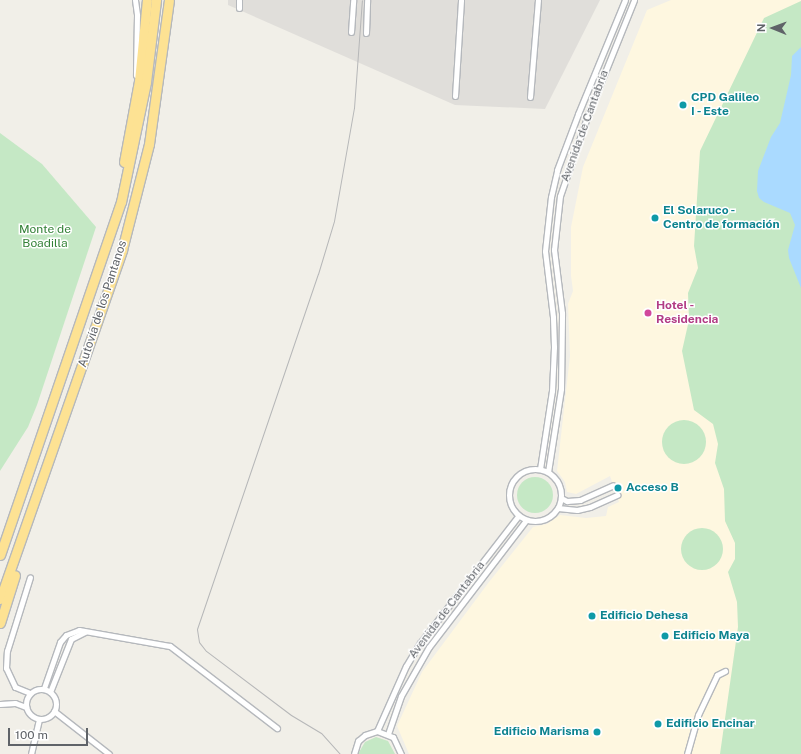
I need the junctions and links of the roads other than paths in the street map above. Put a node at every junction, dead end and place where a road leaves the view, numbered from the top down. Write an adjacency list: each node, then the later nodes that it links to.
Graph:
1 (134, 0): 17 (street)
2 (147, 0): 17 (highway)
3 (156, 0): 18 (highway, Autovía de los Pantanos)
4 (169, 0): 27 (highway, Autovía de los Pantanos)
5 (240, 0): 12 (street)
6 (353, 0): 13 (street)
7 (367, 0): 14 (street)
8 (461, 0): 15 (street)
9 (538, 0): 16 (street)
10 (625, 0): 19 (street, Avenida de Cantabria)
11 (634, 0): 20 (street, Avenida de Cantabria)
12 (239, 8)
13 (351, 32)
14 (366, 33)
15 (455, 96)
16 (530, 97)
17 (128, 141): 18 (highway)
18 (117, 213): 28 (highway, Autovía de los Pantanos)
19 (540, 469): 20 (street); 25 (street)
20 (548, 472): 23 (street)
21 (613, 485): 23 (street)
22 (617, 495): 24 (street)
23 (561, 498): 24 (street)
24 (558, 508): 26 (street)
25 (518, 516): 26 (street); 42 (street, Avenida de Cantabria)
26 (526, 520): 43 (street, Avenida de Cantabria)
27 (26, 530): 30 (highway, Autovía de los Pantanos); 31 (highway)
28 (0, 555)
29 (30, 577): 36 (street)
30 (0, 598)
31 (0, 623)
32 (86, 632): 34 (street); 35 (street); 41 (street)
33 (725, 671): 48 (street)
34 (44, 688): 35 (street); 36 (street)
35 (50, 692): 39 (street)
36 (30, 693): 38 (street)
37 (0, 704): 38 (street)
38 (26, 707): 40 (street)
39 (54, 711): 40 (street); 45 (street)
40 (39, 719): 44 (street)
41 (277, 728)
42 (377, 731): 43 (street); 46 (street)
43 (388, 734): 47 (street)
44 (31, 754)
45 (109, 754)
46 (354, 754)
47 (401, 754)
48 (687, 754)

